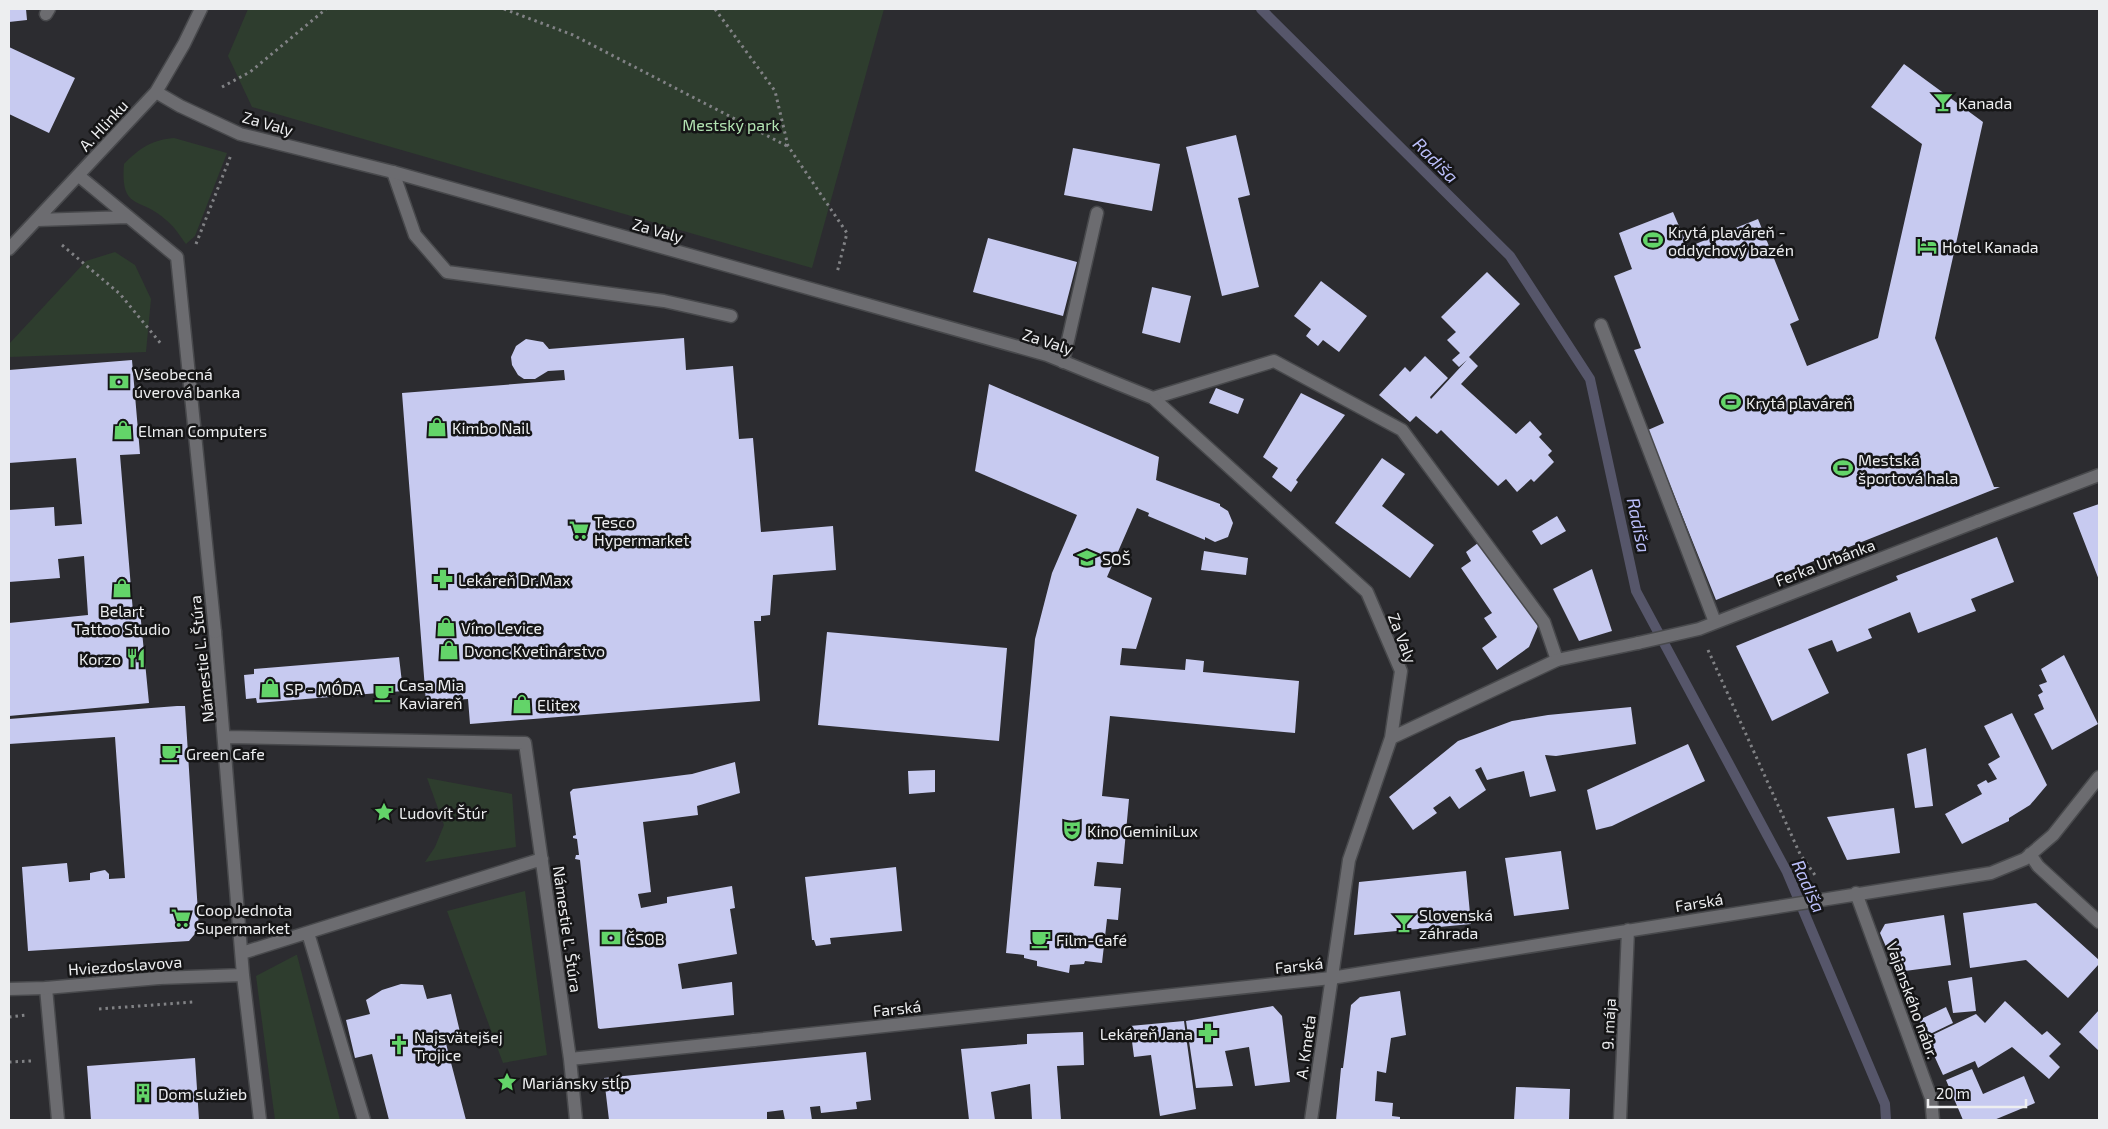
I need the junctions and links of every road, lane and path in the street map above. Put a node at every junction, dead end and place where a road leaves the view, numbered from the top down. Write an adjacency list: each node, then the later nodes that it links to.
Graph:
1 (201, 9): 6 (street, A. Hlinku)
2 (326, 9): 5 (path)
3 (504, 9): 8 (path)
4 (715, 9): 8 (path)
5 (222, 88)
6 (156, 92): 7 (street, Za Valy); 10 (street, A. Hlinku)
7 (240, 134): 9 (street, Za Valy); 16 (path)
8 (788, 146): 17 (path)
9 (393, 172): 17 (street, Za Valy); 18 (street)
10 (78, 176): 12 (street, Námestie Ľ. Štúra); 13 (street, A. Hlinku)
11 (1097, 213): 21 (street)
12 (128, 217): 13 (street); 27 (street, Námestie Ľ. Štúra)
13 (37, 220): 15 (street, A. Hlinku)
14 (62, 245): 20 (path)
15 (9, 249)
16 (194, 250)
17 (831, 295): 21 (street, Za Valy)
18 (732, 316)
19 (1601, 325): 24 (street)
20 (162, 346)
21 (1063, 362): 22 (street, Za Valy)
22 (1153, 398): 26 (street); 28 (street, Za Valy)
23 (2099, 474): 24 (street, Ferka Urbánka)
24 (1715, 622): 25 (street, Ferka Urbánka)
25 (1699, 629): 26 (street, Ferka Urbánka); 33 (path)
26 (1557, 660): 28 (street, Ferka Urbánka)
27 (225, 737): 31 (street, Námestie Ľ. Štúra); 37 (street, Námestie Ľ. Štúra)
28 (1391, 738): 39 (street, Za Valy)
29 (2099, 777): 30 (street, Farská)
30 (2027, 856): 32 (street, Farská); 34 (street)
31 (542, 859): 36 (street); 46 (street, Námestie Ľ. Štúra)
32 (1856, 893): 33 (street, Farská); 53 (street, Vajanského nábr.)
33 (1831, 897): 35 (street, Farská)
34 (2099, 922)
35 (1628, 930): 39 (street, Farská); 52 (street, 9. mája)
36 (308, 933): 37 (street); 49 (street)
37 (242, 953): 38 (street, Námestie Ľ. Štúra)
38 (243, 976): 40 (street, Hviezdoslavova); 48 (street, Námestie Ľ. Štúra)
39 (1331, 978): 46 (street, Farská); 51 (street, A. Kmeťa)
40 (46, 988): 41 (street, Hviezdoslavova); 44 (street)
41 (9, 989)
42 (196, 1002): 43 (path)
43 (97, 1009)
44 (47, 1013): 45 (path); 47 (street)
45 (9, 1017)
46 (570, 1059): 50 (street, Námestie Ľ. Štúra)
47 (58, 1120)
48 (260, 1120)
49 (364, 1120)
50 (576, 1120)
51 (1311, 1120)
52 (1620, 1120)
53 (1933, 1120)

